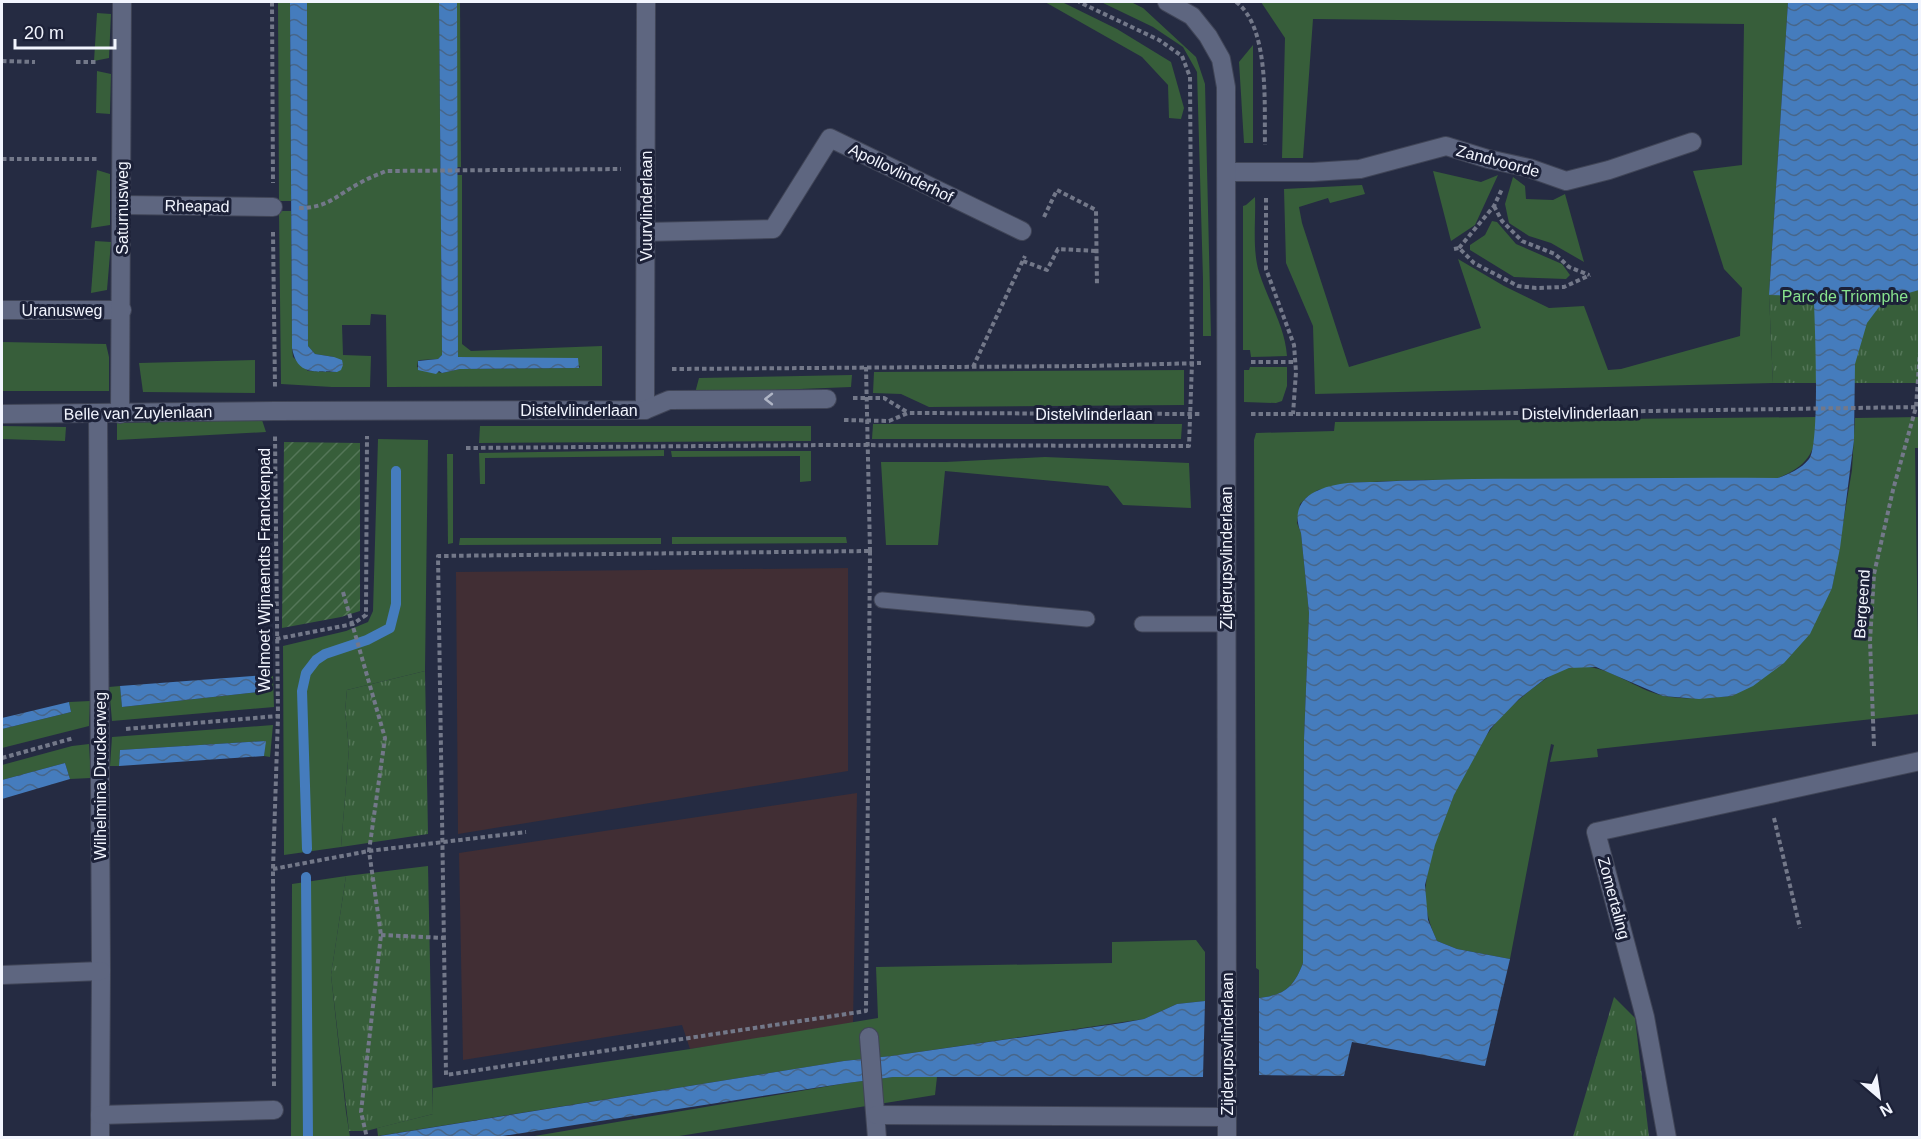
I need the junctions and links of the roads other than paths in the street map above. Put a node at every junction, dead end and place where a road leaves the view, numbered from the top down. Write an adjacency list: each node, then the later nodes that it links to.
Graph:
1 (122, 2): 6 (street, Saturnusweg)
2 (646, 2): 9 (street, Vuurvlinderlaan)
3 (1167, 2): 5 (street, Zijderupsvlinderlaan)
4 (1692, 142): 5 (street, Zandvoorde)
5 (1227, 172): 21 (street, Zijderupsvlinderlaan)
6 (122, 206): 7 (street, Rheapad); 11 (street, Saturnusweg)
7 (273, 207)
8 (1022, 231): 9 (street, Apollovlinderhof)
9 (646, 232): 13 (street, Vuurvlinderlaan)
10 (2, 310): 11 (street, Uranusweg)
11 (122, 310): 17 (street, Saturnusweg)
12 (827, 399): 13 (street, Distelvlinderlaan, one-way to 13)
13 (645, 410): 14 (street, Distelvlinderlaan)
14 (275, 411): 17 (street, Belle van Zuylenlaan)
15 (2, 414): 16 (street, Belle van Zuylenlaan)
16 (98, 414): 17 (street, Belle van Zuylenlaan); 23 (street, Wilhelmina Druckerweg)
17 (120, 414)
18 (882, 600): 19 (lane)
19 (1087, 619)
20 (1142, 624): 21 (lane)
21 (1227, 624): 26 (street, Zijderupsvlinderlaan)
22 (1920, 761): 33 (street, Zomertaling)
23 (101, 971): 24 (street); 28 (street, Wilhelmina Druckerweg)
24 (2, 975)
25 (869, 1037): 29 (street)
26 (1226, 1109): 29 (street); 32 (street, Zijderupsvlinderlaan)
27 (274, 1110): 28 (street)
28 (100, 1115): 30 (street, Wilhelmina Druckerweg)
29 (876, 1115): 31 (street)
30 (100, 1137)
31 (877, 1137)
32 (1227, 1137)
33 (1667, 1137)

